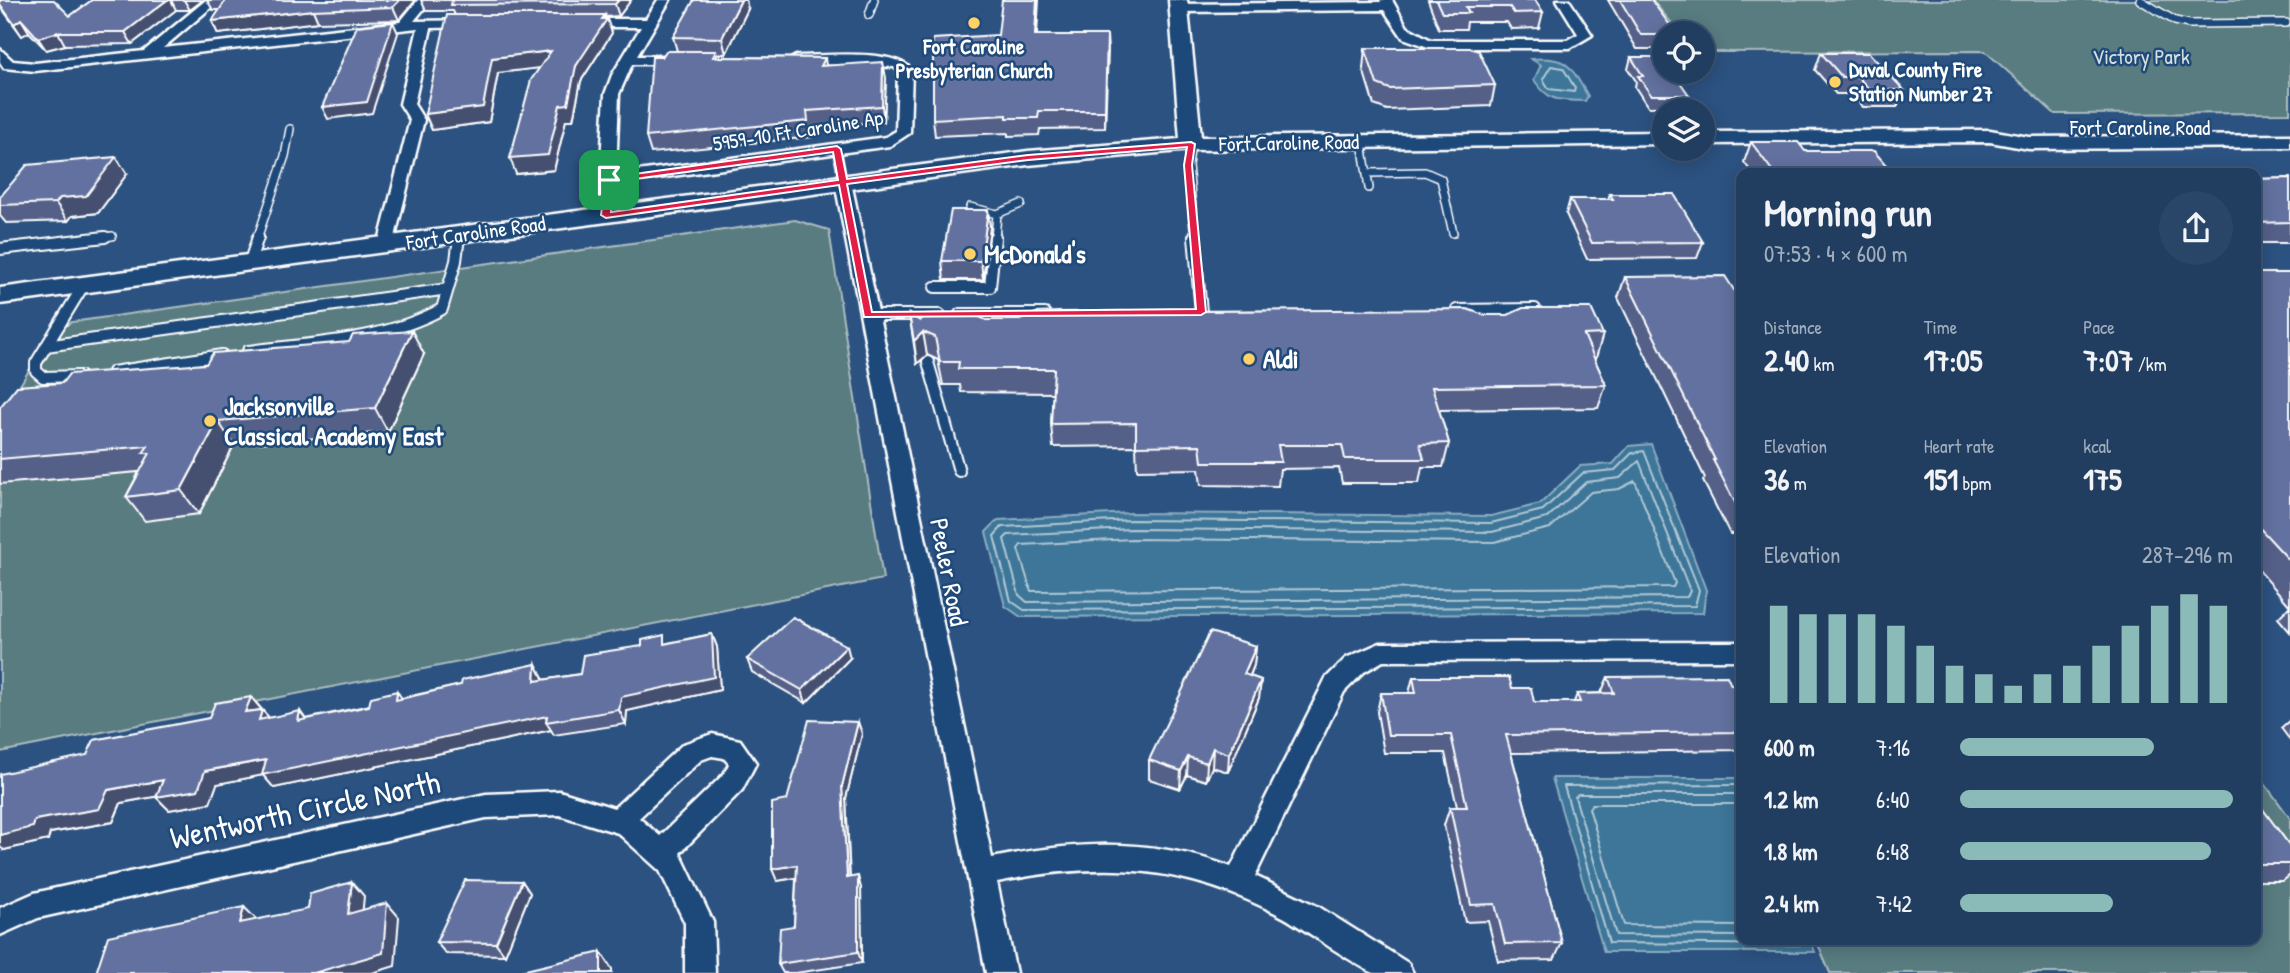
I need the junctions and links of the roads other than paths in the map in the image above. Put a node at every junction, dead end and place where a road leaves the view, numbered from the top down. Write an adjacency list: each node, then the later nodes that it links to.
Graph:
1 (214, 0): 17 (street)
2 (425, 0): 15 (street)
3 (874, 0): 9 (lane)
4 (1563, 0): 7 (street)
5 (2140, 0): 14 (lane)
6 (662, 3): 13 (street)
7 (1387, 3): 8 (street)
8 (1178, 4): 28 (street)
9 (869, 15)
10 (426, 23): 11 (street); 15 (street); 41 (street)
11 (492, 23)
12 (572, 23): 13 (street)
13 (651, 23): 18 (street)
14 (2286, 23)
15 (404, 25): 17 (street)
16 (0, 53): 17 (street)
17 (147, 54)
18 (629, 60): 19 (street); 31 (street)
19 (697, 60)
20 (779, 60): 29 (street, 5959-10 Ft Caroline Ap)
21 (2290, 126): 23 (street, Fort Caroline Road)
22 (290, 129): 43 (lane)
23 (1990, 136): 25 (street, Fort Caroline Road); 26 (street, Fort Caroline Road)
24 (1652, 138): 27 (street, Fort Caroline Road)
25 (1715, 138)
26 (2290, 141)
27 (1362, 142): 28 (street, Fort Caroline Road); 30 (lane)
28 (1191, 144): 32 (street, Fort Caroline Road); 51 (lane)
29 (837, 149): 31 (street, 5959-10 Ft Caroline Ap); 32 (lane)
30 (1368, 173): 33 (lane); 38 (lane)
31 (609, 180): 37 (street)
32 (843, 182): 37 (street, Fort Caroline Road); 54 (street, Peeler Road)
33 (1369, 188)
34 (1021, 204): 36 (lane)
35 (970, 207): 36 (lane)
36 (997, 214): 45 (lane)
37 (606, 215): 39 (street, Fort Caroline Road)
38 (1453, 233)
39 (459, 235): 41 (street, Fort Caroline Road); 46 (lane)
40 (112, 236): 42 (lane)
41 (386, 245): 43 (street, Fort Caroline Road)
42 (0, 249)
43 (249, 264): 44 (street, Fort Caroline Road)
44 (83, 286): 47 (street, Fort Caroline Road); 57 (lane)
45 (935, 287)
46 (448, 289): 57 (lane); 59 (lane)
47 (0, 296)
48 (1542, 309): 49 (lane)
49 (1443, 310)
50 (1189, 312): 51 (lane)
51 (1201, 312): 52 (lane)
52 (1214, 312)
53 (1061, 314): 55 (lane)
54 (867, 315): 55 (lane); 65 (street, Peeler Road)
55 (918, 315): 56 (lane)
56 (920, 326)
57 (46, 346): 60 (lane)
58 (928, 362): 61 (lane)
59 (102, 373)
60 (88, 375)
61 (959, 471)
62 (1736, 651): 66 (street)
63 (623, 822): 64 (street); 64 (street); 67 (street, Wentworth Circle North)
64 (661, 854): 68 (street)
65 (980, 873): 66 (street); 69 (street, Peeler Road)
66 (1238, 882): 70 (street)
67 (0, 922)
68 (700, 973)
69 (1001, 973)
70 (1398, 973)

